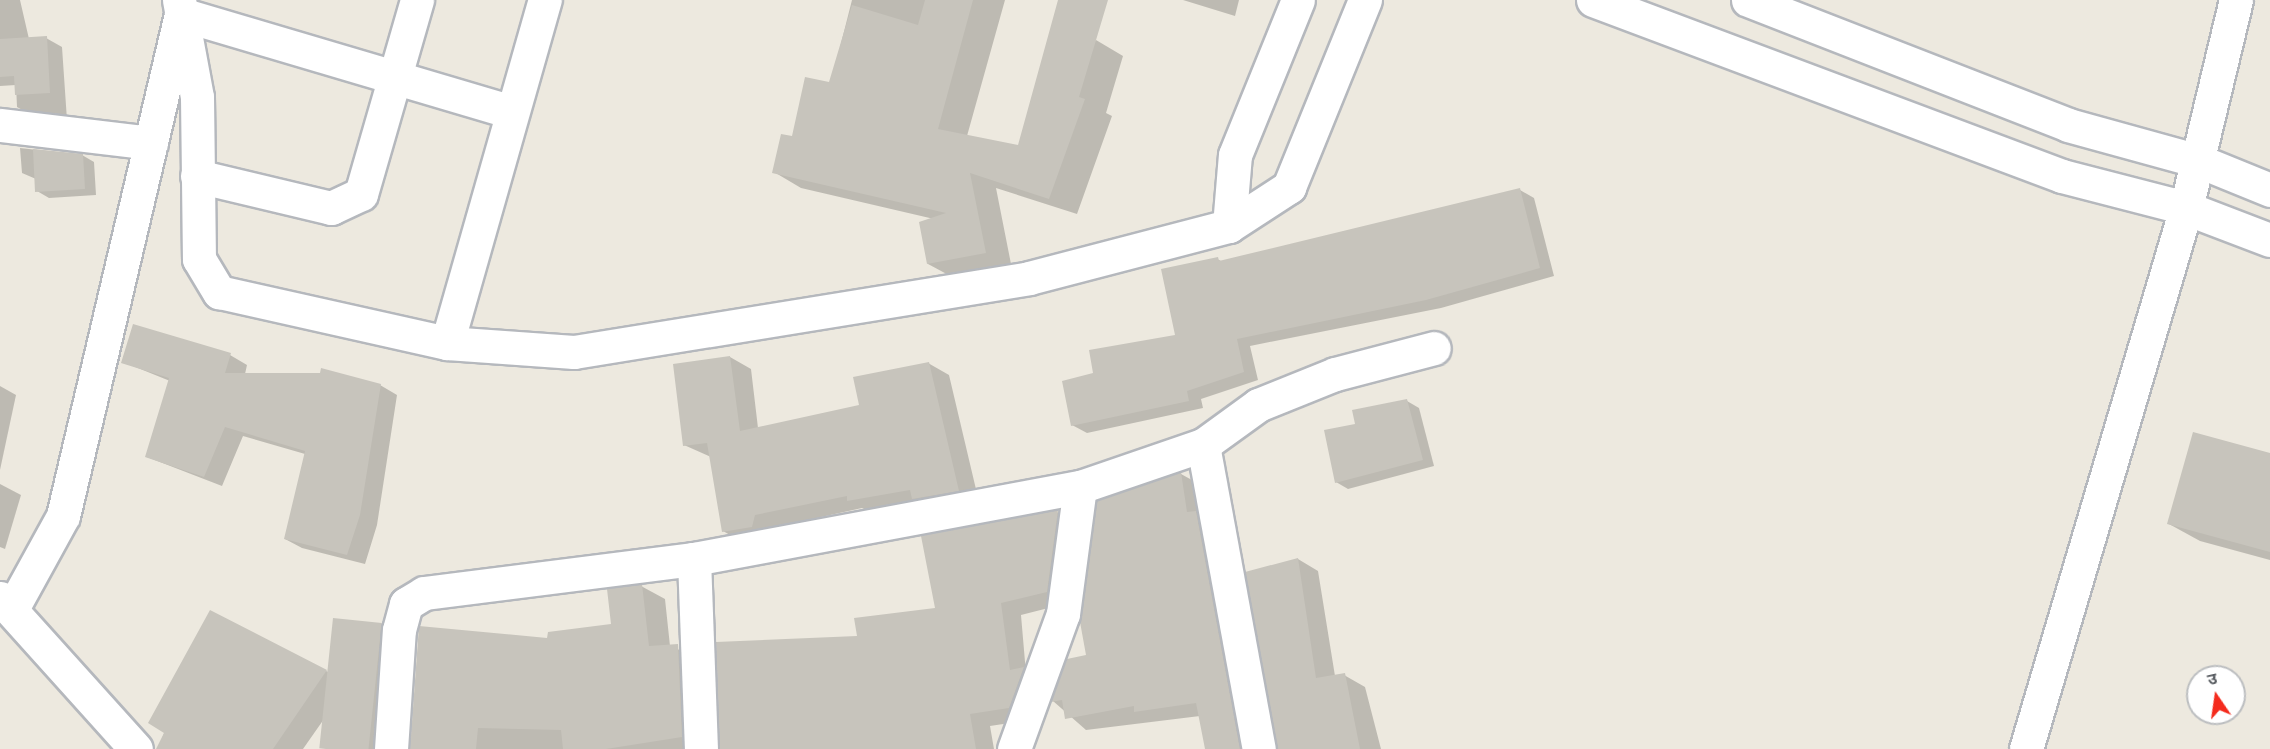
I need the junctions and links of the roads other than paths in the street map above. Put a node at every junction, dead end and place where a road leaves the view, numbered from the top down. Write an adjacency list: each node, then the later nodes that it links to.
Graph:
1 (417, 0): 9 (street)
2 (545, 0): 10 (street)
3 (1299, 0): 17 (street)
4 (1365, 0): 17 (street)
5 (1593, 0): 16 (street)
6 (1748, 0): 13 (street)
7 (2236, 0): 13 (street)
8 (180, 7): 9 (street); 12 (street); 14 (street)
9 (392, 80): 10 (street); 14 (street)
10 (512, 111): 19 (street)
11 (0, 125): 12 (street)
12 (151, 143): 24 (street)
13 (2199, 161): 15 (street); 16 (street)
14 (197, 176): 19 (street)
15 (2270, 190)
16 (2186, 208): 18 (street); 30 (street)
17 (1229, 226): 19 (street)
18 (2270, 240)
19 (447, 343)
20 (1434, 348): 21 (street)
21 (1203, 445): 22 (street); 29 (street)
22 (1080, 487): 23 (street); 28 (street)
23 (694, 559): 26 (street); 27 (street)
24 (6, 603): 25 (street)
25 (136, 749)
26 (391, 749)
27 (701, 749)
28 (1014, 749)
29 (1259, 749)
30 (2026, 749)

